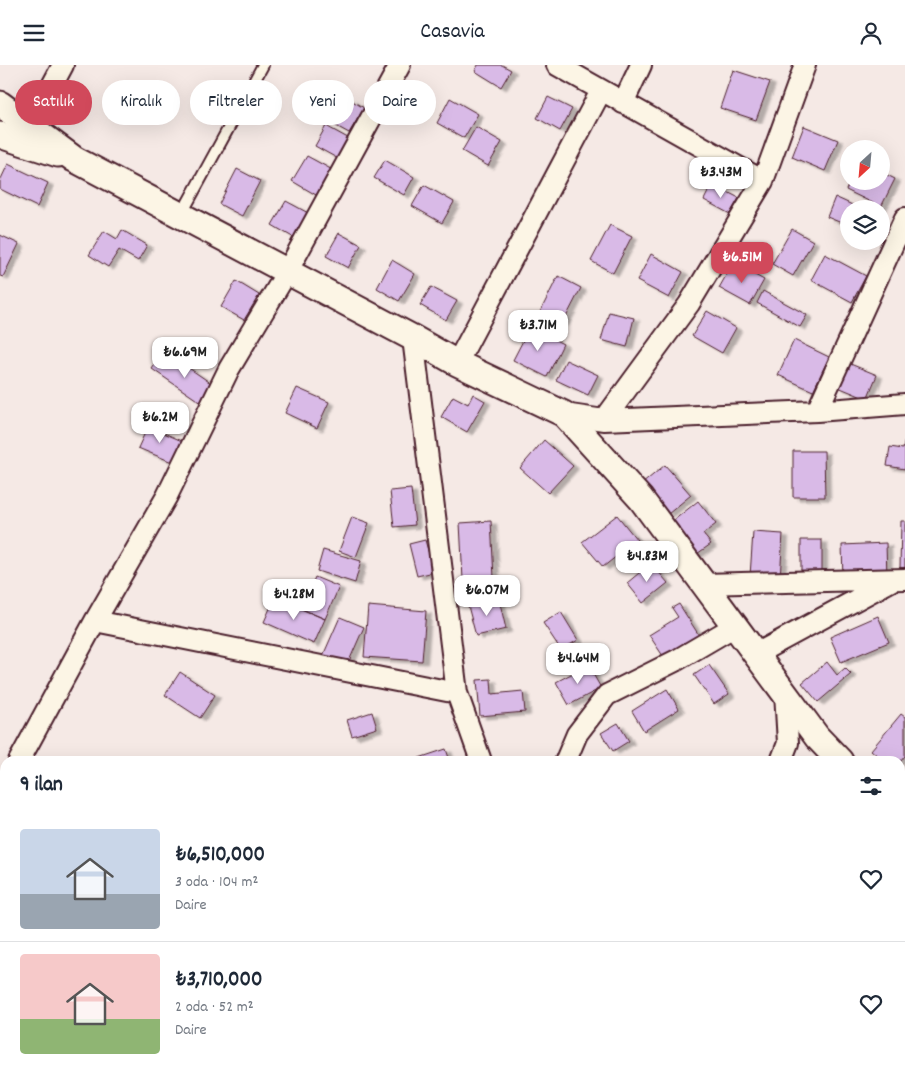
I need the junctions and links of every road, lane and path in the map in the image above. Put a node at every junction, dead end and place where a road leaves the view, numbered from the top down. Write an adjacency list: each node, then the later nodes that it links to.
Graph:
1 (63, 65): 7 (street)
2 (263, 65): 16 (lane)
3 (400, 65): 18 (street)
4 (557, 65): 8 (street)
5 (641, 65): 9 (street)
6 (805, 65): 15 (street)
7 (55, 80)
8 (601, 91): 9 (street); 20 (street)
9 (623, 103): 15 (street)
10 (0, 104): 11 (street)
11 (15, 114)
12 (31, 125): 14 (street)
13 (0, 135): 14 (street)
14 (74, 159): 16 (street)
15 (763, 181): 24 (street)
16 (180, 216): 18 (street)
17 (905, 218): 22 (street)
18 (287, 272): 19 (street); 27 (street)
19 (413, 338): 20 (street); 30 (street)
20 (457, 363): 23 (street)
21 (905, 404): 22 (street)
22 (817, 411): 24 (street)
23 (564, 414): 24 (street); 26 (street)
24 (604, 419)
25 (900, 579): 26 (street); 29 (street)
26 (703, 584): 28 (street)
27 (95, 621): 30 (street); 32 (street)
28 (735, 626): 29 (street); 34 (street)
29 (756, 654): 31 (street)
30 (457, 693): 33 (street)
31 (785, 693): 35 (street); 36 (street)
32 (22, 756)
33 (479, 756)
34 (567, 756)
35 (783, 756)
36 (835, 756)

